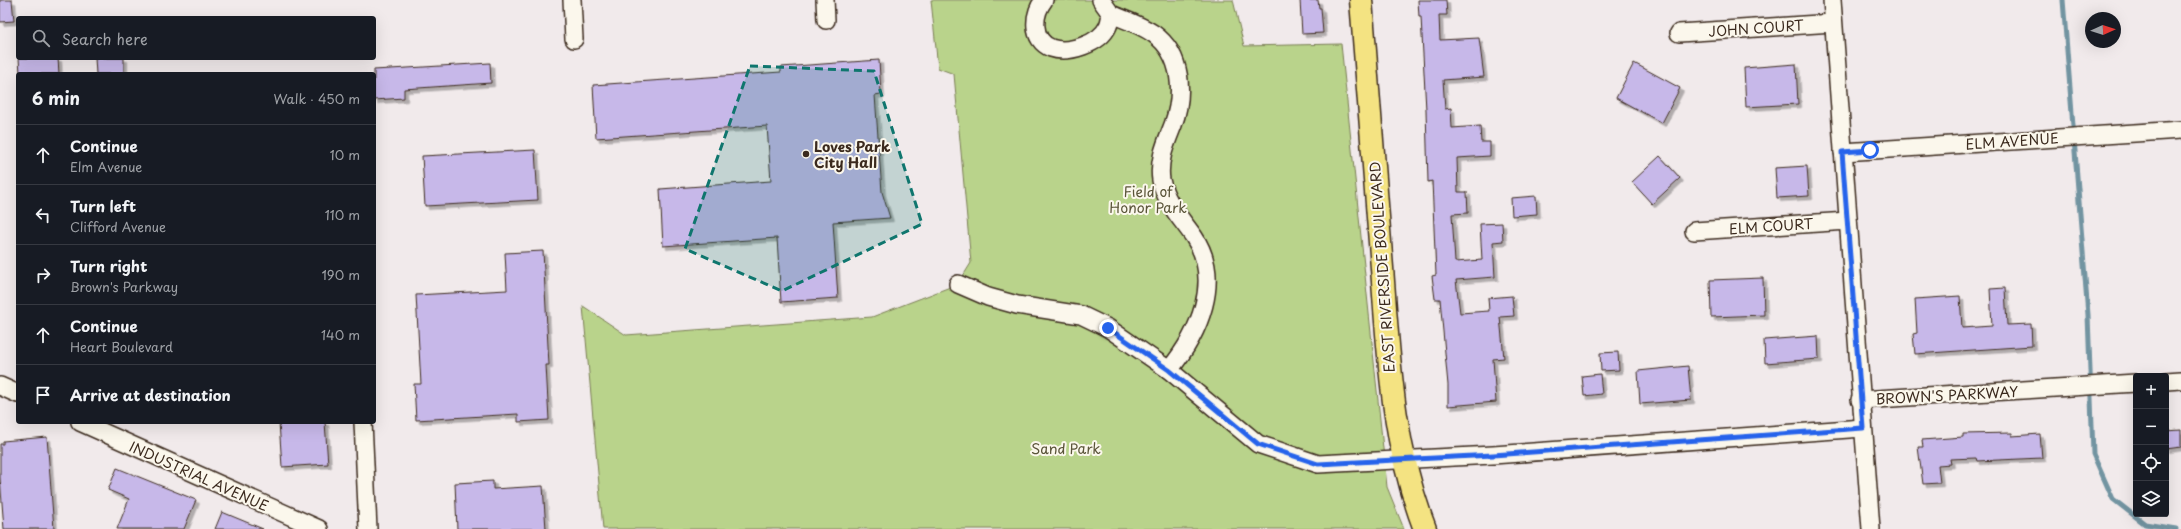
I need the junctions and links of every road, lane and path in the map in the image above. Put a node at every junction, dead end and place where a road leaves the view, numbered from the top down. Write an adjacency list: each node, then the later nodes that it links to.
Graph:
1 (572, 0): 11 (street)
2 (826, 0): 8 (street)
3 (1044, 0): 7 (street)
4 (1101, 0): 7 (street)
5 (1361, 0): 25 (main road, EAST RIVERSIDE BOULEVARD)
6 (1832, 0): 9 (street)
7 (1110, 14): 17 (street)
8 (826, 20)
9 (1833, 23): 10 (street, JOHN COURT); 13 (street)
10 (1679, 33)
11 (574, 39)
12 (2181, 130): 13 (street, ELM AVENUE)
13 (1842, 152): 14 (street)
14 (1848, 221): 15 (street, ELM COURT); 21 (street)
15 (1694, 231)
16 (958, 284): 17 (street)
17 (1169, 370): 25 (street)
18 (2129, 383): 21 (street, BROWN'S PARKWAY)
19 (0, 386): 20 (street)
20 (16, 393)
21 (1860, 400): 24 (street)
22 (84, 424): 26 (street, INDUSTRIAL AVENUE)
23 (363, 424): 27 (street)
24 (1863, 428): 25 (street); 29 (street)
25 (1403, 461): 28 (main road, EAST RIVERSIDE BOULEVARD)
26 (319, 529)
27 (368, 529)
28 (1425, 529)
29 (1871, 529)

